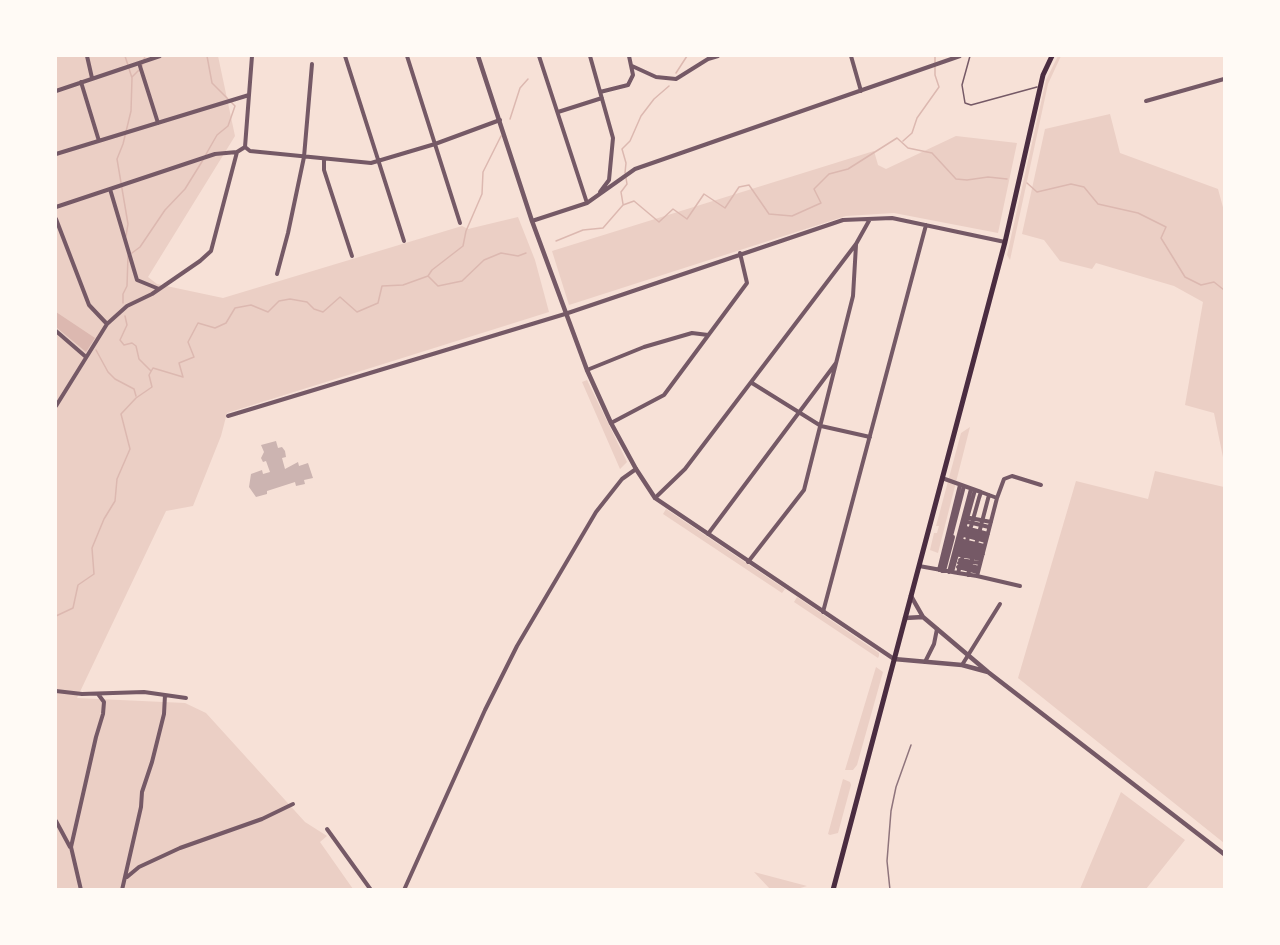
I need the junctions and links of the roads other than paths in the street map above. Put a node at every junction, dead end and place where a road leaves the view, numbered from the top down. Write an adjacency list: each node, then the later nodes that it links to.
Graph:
1 (87, 56): 18 (street)
2 (160, 56): 15 (street)
3 (252, 56): 25 (street)
4 (345, 56): 38 (street)
5 (407, 56): 32 (street)
6 (478, 56): 29 (street)
7 (539, 56): 28 (street)
8 (590, 56): 24 (street)
9 (629, 56): 17 (street)
10 (718, 56): 17 (street)
11 (851, 56): 23 (street)
12 (960, 56): 23 (street)
13 (970, 56): 21 (lane)
14 (1052, 56): 21 (main road)
15 (139, 63): 18 (street); 30 (street)
16 (312, 64): 36 (street)
17 (632, 66): 24 (street)
18 (92, 78): 20 (street)
19 (1224, 79): 27 (street)
20 (81, 82): 22 (street); 31 (street)
21 (1041, 86): 49 (main road)
22 (56, 91)
23 (861, 91): 40 (street)
24 (600, 92): 26 (street)
25 (249, 95): 30 (street); 33 (street)
26 (602, 98): 28 (street); 40 (street)
27 (1146, 101)
28 (558, 112): 41 (street)
29 (500, 120): 32 (street); 45 (street)
30 (158, 123): 31 (street)
31 (99, 141): 35 (street)
32 (435, 144): 38 (street); 46 (street)
33 (245, 147): 34 (street); 36 (street)
34 (237, 152): 39 (street); 54 (street)
35 (56, 154)
36 (304, 158): 37 (street); 53 (street)
37 (324, 159): 38 (street); 52 (street)
38 (378, 162): 48 (street)
39 (110, 189): 42 (street); 54 (street)
40 (597, 196): 41 (street)
41 (587, 203): 45 (street)
42 (56, 207)
43 (56, 219): 56 (street)
44 (870, 219): 47 (street); 50 (street); 51 (street)
45 (532, 221): 55 (street)
46 (460, 223)
47 (926, 225): 49 (street); 68 (street)
48 (404, 241)
49 (1005, 242): 70 (main road)
50 (856, 244): 60 (street); 62 (street)
51 (740, 253): 55 (street); 58 (street)
52 (352, 256)
53 (277, 274)
54 (159, 289): 56 (street)
55 (565, 314): 61 (street); 65 (street)
56 (107, 324): 59 (street)
57 (56, 331): 59 (street)
58 (708, 335): 61 (street); 66 (street)
59 (86, 357): 63 (street)
60 (838, 360): 64 (street); 67 (street)
61 (587, 370): 66 (street)
62 (752, 382): 64 (street); 76 (street)
63 (56, 406)
64 (799, 413): 67 (street); 84 (street)
65 (228, 416)
66 (611, 423): 69 (street)
67 (821, 426): 68 (street); 91 (street)
68 (870, 437): 100 (street)
69 (636, 469): 76 (street); 122 (street)
70 (942, 478): 72 (street); 92 (main road)
71 (1041, 485): 80 (street)
72 (964, 490): 73 (street); 75 (street); 75 (street); 80 (street); 81 (street); 85 (street); 94 (street); 94 (street)
73 (981, 492): 74 (street); 77 (street)
74 (989, 495): 80 (street); 96 (street)
75 (963, 497): 77 (street); 78 (street)
76 (655, 498): 84 (street)
77 (979, 501): 79 (street); 80 (street)
78 (961, 507): 79 (street); 81 (street); 81 (street)
79 (976, 511): 80 (street); 82 (street)
80 (993, 512): 81 (street); 82 (street); 89 (street)
81 (955, 513): 82 (street); 87 (street)
82 (973, 521): 83 (street)
83 (971, 529): 86 (street); 87 (street); 89 (street)
84 (708, 534): 91 (street)
85 (962, 535): 86 (street); 87 (street); 94 (street)
86 (968, 539): 87 (street); 88 (street); 89 (street)
87 (948, 545): 88 (street); 89 (street); 89 (street); 89 (street); 89 (street); 90 (street); 93 (street); 94 (street)
88 (965, 550): 89 (street); 90 (street)
89 (982, 555): 90 (street); 93 (street); 96 (street); 97 (street)
90 (963, 558): 93 (street)
91 (748, 562): 100 (street)
92 (919, 566): 94 (street); 98 (main road)
93 (960, 568): 95 (street)
94 (945, 571): 95 (street)
95 (958, 573): 96 (street)
96 (968, 575)
97 (1020, 586)
98 (911, 596): 101 (street); 102 (main road)
99 (1000, 604): 104 (street)
100 (822, 612): 105 (street)
101 (922, 617): 102 (street); 103 (street)
102 (905, 618): 105 (main road)
103 (937, 629): 104 (street); 106 (street)
104 (968, 656): 107 (street); 108 (street)
105 (894, 659): 106 (street); 123 (main road)
106 (925, 663): 107 (street)
107 (962, 665): 108 (street)
108 (988, 672): 117 (street)
109 (56, 691): 110 (street)
110 (98, 694): 111 (street); 116 (street)
111 (165, 695): 112 (street); 118 (street)
112 (186, 698)
113 (293, 804): 118 (street)
114 (56, 821): 116 (street)
115 (327, 829): 121 (street)
116 (71, 848): 119 (street)
117 (1224, 854)
118 (125, 880): 120 (street)
119 (81, 890)
120 (122, 890)
121 (371, 890)
122 (404, 890)
123 (833, 890)

